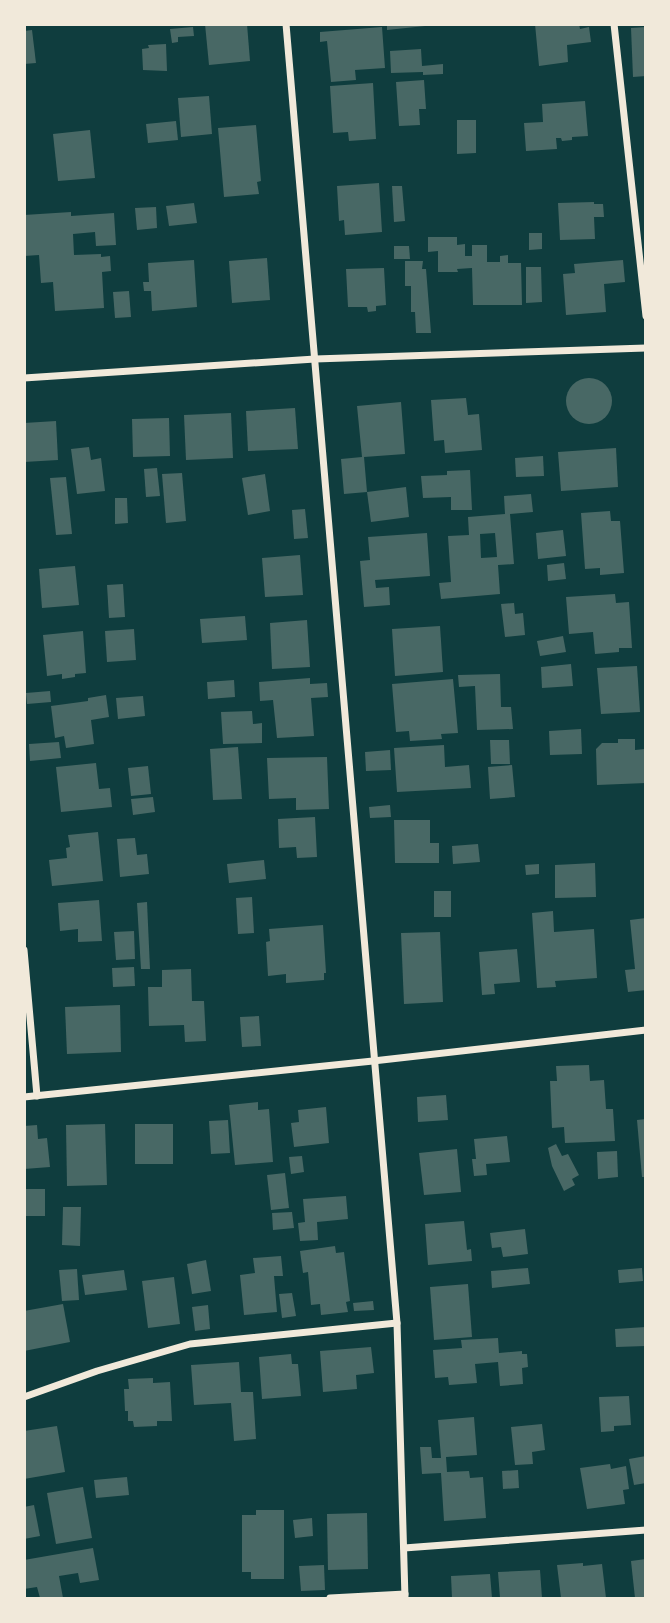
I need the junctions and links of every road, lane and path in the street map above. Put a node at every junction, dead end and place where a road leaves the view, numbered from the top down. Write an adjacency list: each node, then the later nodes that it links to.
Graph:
1 (286, 24): 5 (street)
2 (614, 24): 3 (street)
3 (646, 316)
4 (646, 348): 5 (street)
5 (314, 359): 6 (street); 9 (street)
6 (24, 378)
7 (24, 950): 10 (street)
8 (646, 1030): 9 (street)
9 (373, 1061): 10 (street); 12 (street)
10 (37, 1096): 11 (street)
11 (24, 1097)
12 (397, 1323): 13 (street); 15 (street)
13 (24, 1397)
14 (646, 1530): 15 (street)
15 (404, 1548): 16 (street)
16 (405, 1596): 17 (street)
17 (330, 1598)

